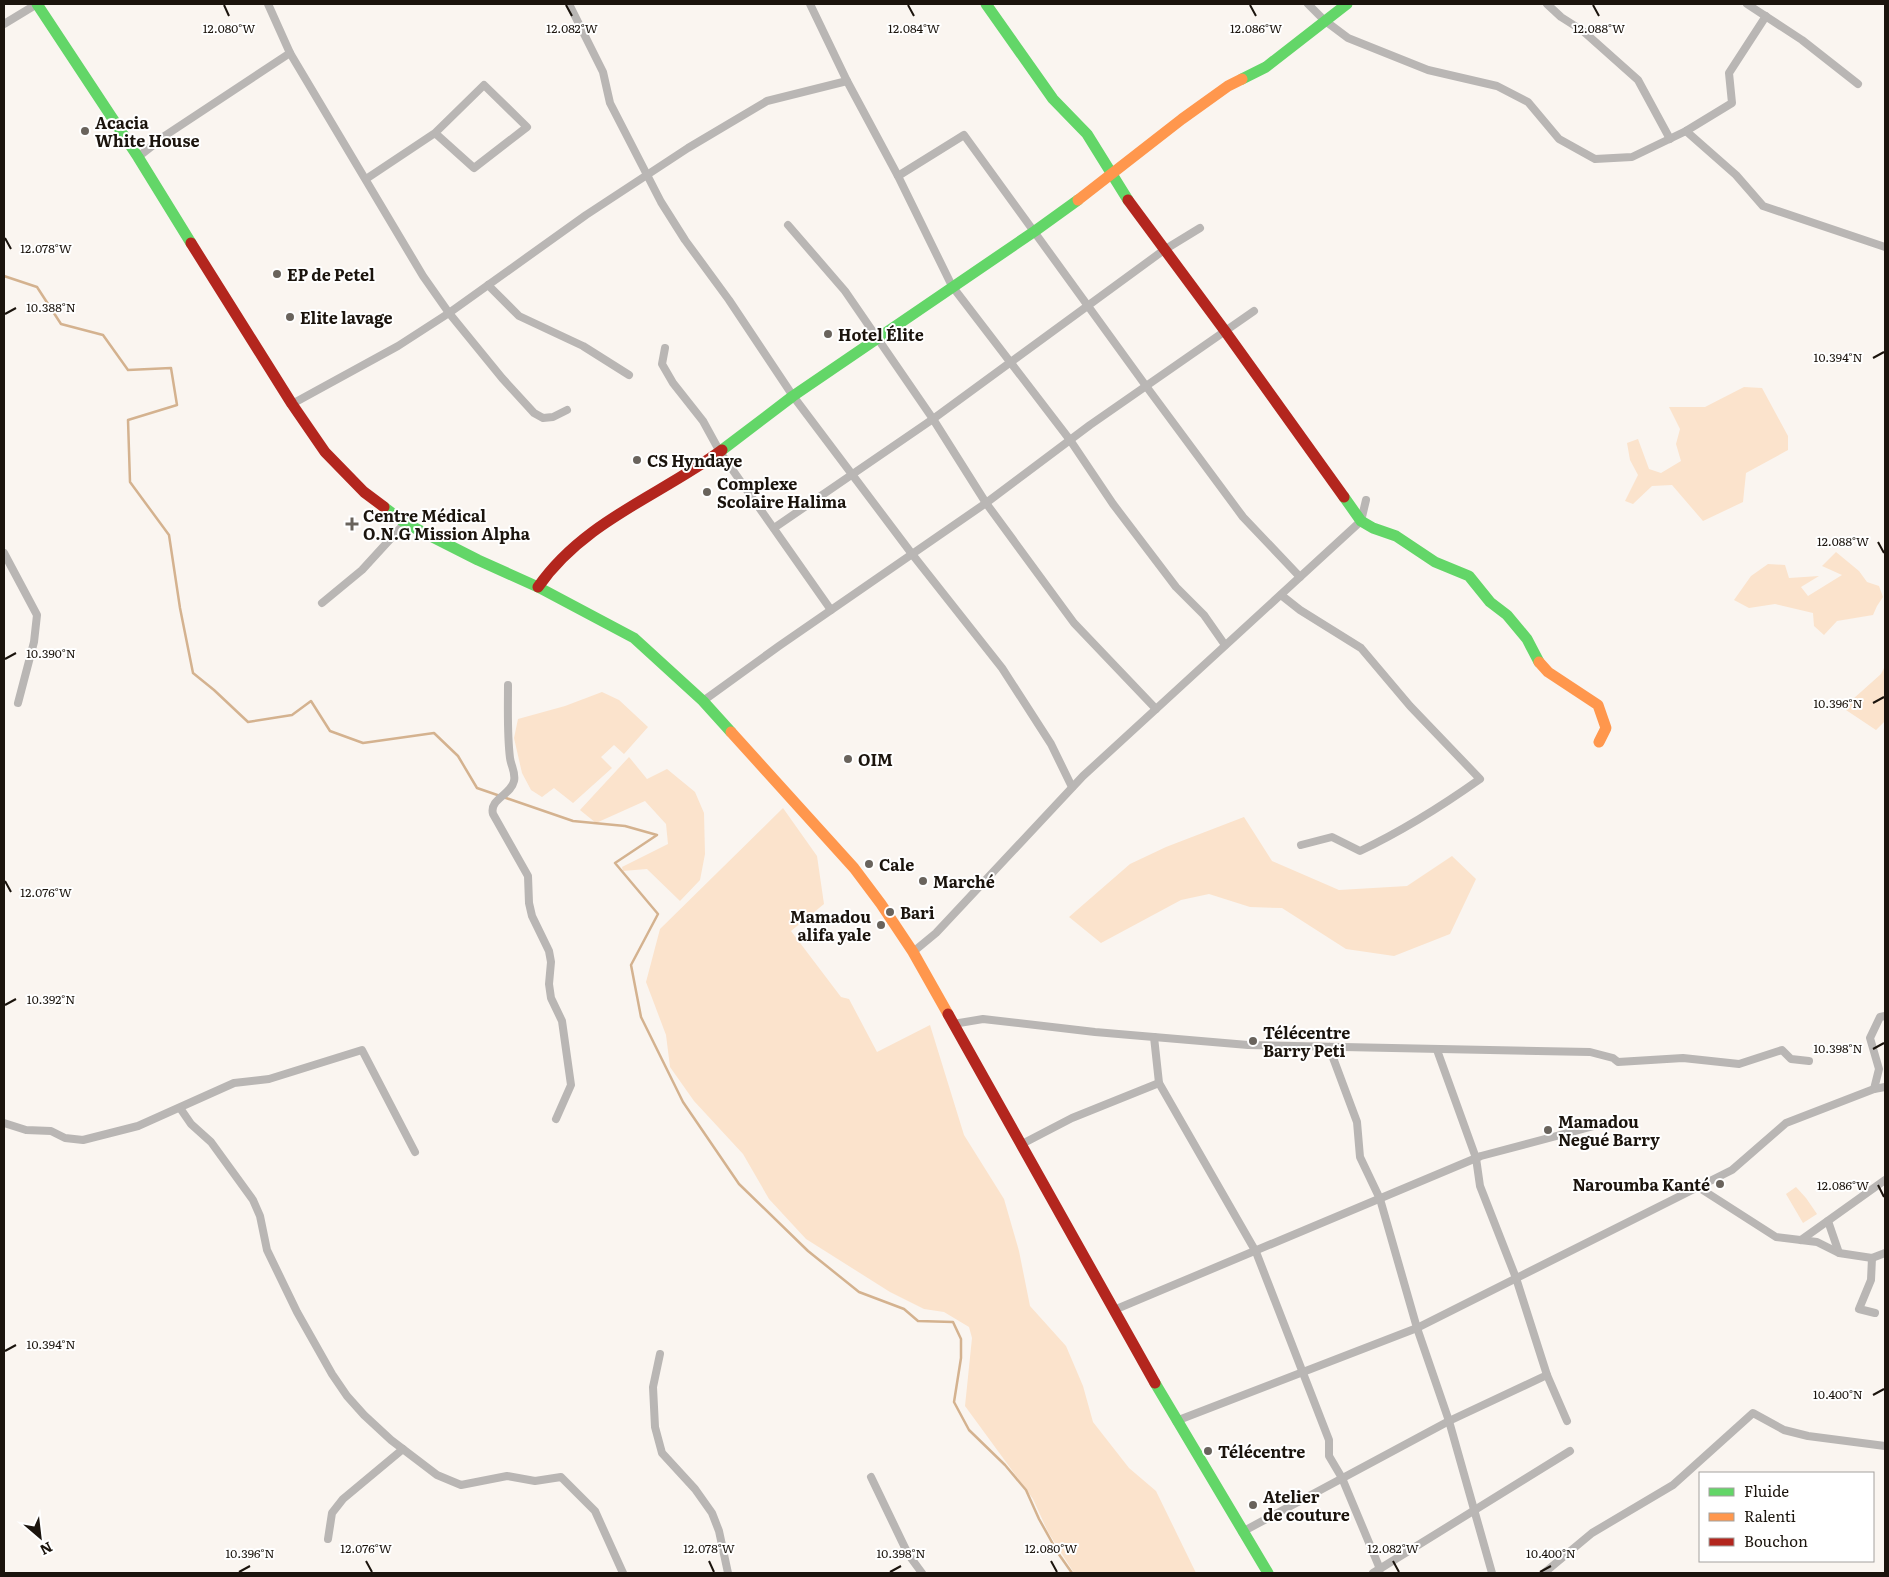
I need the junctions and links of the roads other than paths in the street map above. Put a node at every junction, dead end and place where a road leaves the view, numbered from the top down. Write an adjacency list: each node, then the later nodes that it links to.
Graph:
1 (37, 4): 12 (street); 19 (main road)
2 (268, 4): 13 (street)
3 (569, 4): 21 (street)
4 (810, 4): 14 (street)
5 (986, 4): 20 (main road)
6 (1308, 4): 11 (street)
7 (1347, 4): 11 (main road)
8 (1546, 4): 18 (street)
9 (1748, 4): 10 (street)
10 (1766, 16): 15 (street); 16 (street)
11 (1324, 20): 18 (street); 20 (main road)
12 (4, 24)
13 (290, 54): 19 (street); 23 (street)
14 (847, 81): 21 (street); 22 (street)
15 (1858, 84)
16 (1686, 131): 18 (street); 27 (street)
17 (435, 133): 17 (street); 23 (street)
18 (1670, 139)
19 (138, 158): 41 (main road)
20 (1112, 175): 26 (main road); 28 (main road)
21 (647, 176): 29 (street); 40 (street)
22 (898, 176): 26 (street); 30 (street)
23 (366, 179): 33 (street)
24 (788, 225): 35 (street)
25 (1200, 228): 28 (street)
26 (1035, 231): 30 (main road); 31 (street)
27 (1885, 248)
28 (1164, 250): 31 (street); 34 (main road)
29 (488, 285): 33 (street); 38 (street)
30 (952, 286): 35 (main road); 37 (street)
31 (1088, 306): 37 (street); 39 (street)
32 (1254, 311): 34 (street)
33 (449, 313): 41 (street); 42 (street)
34 (1225, 331): 39 (street); 49 (main road)
35 (877, 339): 40 (main road); 43 (street)
36 (665, 348): 45 (street)
37 (1011, 363): 43 (street); 44 (street)
38 (629, 376)
39 (1146, 386): 44 (street); 54 (street)
40 (793, 396): 45 (main road); 46 (street)
41 (292, 404): 50 (main road)
42 (567, 410)
43 (933, 420): 46 (street); 48 (street)
44 (1070, 440): 48 (street); 59 (street)
45 (720, 452): 51 (street); 55 (main road)
46 (852, 474): 51 (street); 53 (street)
47 (1366, 500): 49 (street)
48 (986, 503): 53 (street); 63 (street)
49 (1361, 521): 54 (street); 64 (main road)
50 (405, 523): 55 (main road); 57 (street)
51 (774, 528): 58 (street)
52 (4, 553): 62 (street)
53 (912, 554): 58 (street); 65 (street)
54 (1300, 577): 56 (street)
55 (538, 587): 61 (main road)
56 (1281, 595): 59 (street); 66 (street)
57 (322, 603)
58 (831, 610): 61 (street)
59 (1225, 645): 63 (street)
60 (508, 685): 79 (street)
61 (703, 701): 67 (main road)
62 (18, 703)
63 (1156, 709): 65 (street)
64 (1599, 742)
65 (1072, 787): 67 (street)
66 (1301, 845)
67 (913, 952): 69 (main road)
68 (1885, 1016): 74 (street)
69 (953, 1024): 70 (street); 82 (main road)
70 (1154, 1037): 71 (street); 75 (street)
71 (1329, 1047): 72 (street); 87 (street)
72 (1437, 1050): 73 (street); 84 (street)
73 (1809, 1061)
74 (1882, 1074): 77 (street)
75 (1159, 1083): 82 (street); 90 (street)
76 (1885, 1087): 77 (street)
77 (1874, 1089): 86 (street)
78 (180, 1108): 80 (street); 83 (street); 105 (street)
79 (556, 1119)
80 (4, 1123)
81 (1594, 1126): 84 (street)
82 (1020, 1145): 95 (main road)
83 (415, 1152)
84 (1476, 1158): 87 (street); 94 (street)
85 (1885, 1180): 88 (street)
86 (1698, 1187): 89 (street); 94 (street)
87 (1380, 1199): 90 (street); 97 (street)
88 (1828, 1221): 89 (street); 91 (street)
89 (1801, 1240): 91 (street)
90 (1256, 1252): 95 (street); 99 (street)
91 (1839, 1253): 93 (street)
92 (1885, 1253): 93 (street)
93 (1872, 1258): 96 (street)
94 (1516, 1278): 97 (street); 100 (street)
95 (1114, 1310): 101 (main road)
96 (1875, 1313)
97 (1417, 1328): 99 (street); 102 (street)
98 (660, 1354): 114 (street)
99 (1303, 1372): 101 (street); 108 (street)
100 (1547, 1375): 102 (street); 103 (street)
101 (1176, 1421): 110 (main road)
102 (1449, 1421): 108 (street); 109 (street)
103 (1567, 1421)
104 (1885, 1446): 118 (street)
105 (402, 1449): 111 (street); 113 (street)
106 (1570, 1451): 109 (street)
107 (871, 1477): 115 (street)
108 (1342, 1478): 110 (street); 112 (street)
109 (1473, 1511): 112 (street); 117 (street)
110 (1242, 1532): 116 (main road)
111 (328, 1539)
112 (1376, 1571)
113 (623, 1573)
114 (728, 1573)
115 (922, 1573)
116 (1268, 1573)
117 (1492, 1573)
118 (1544, 1573)

